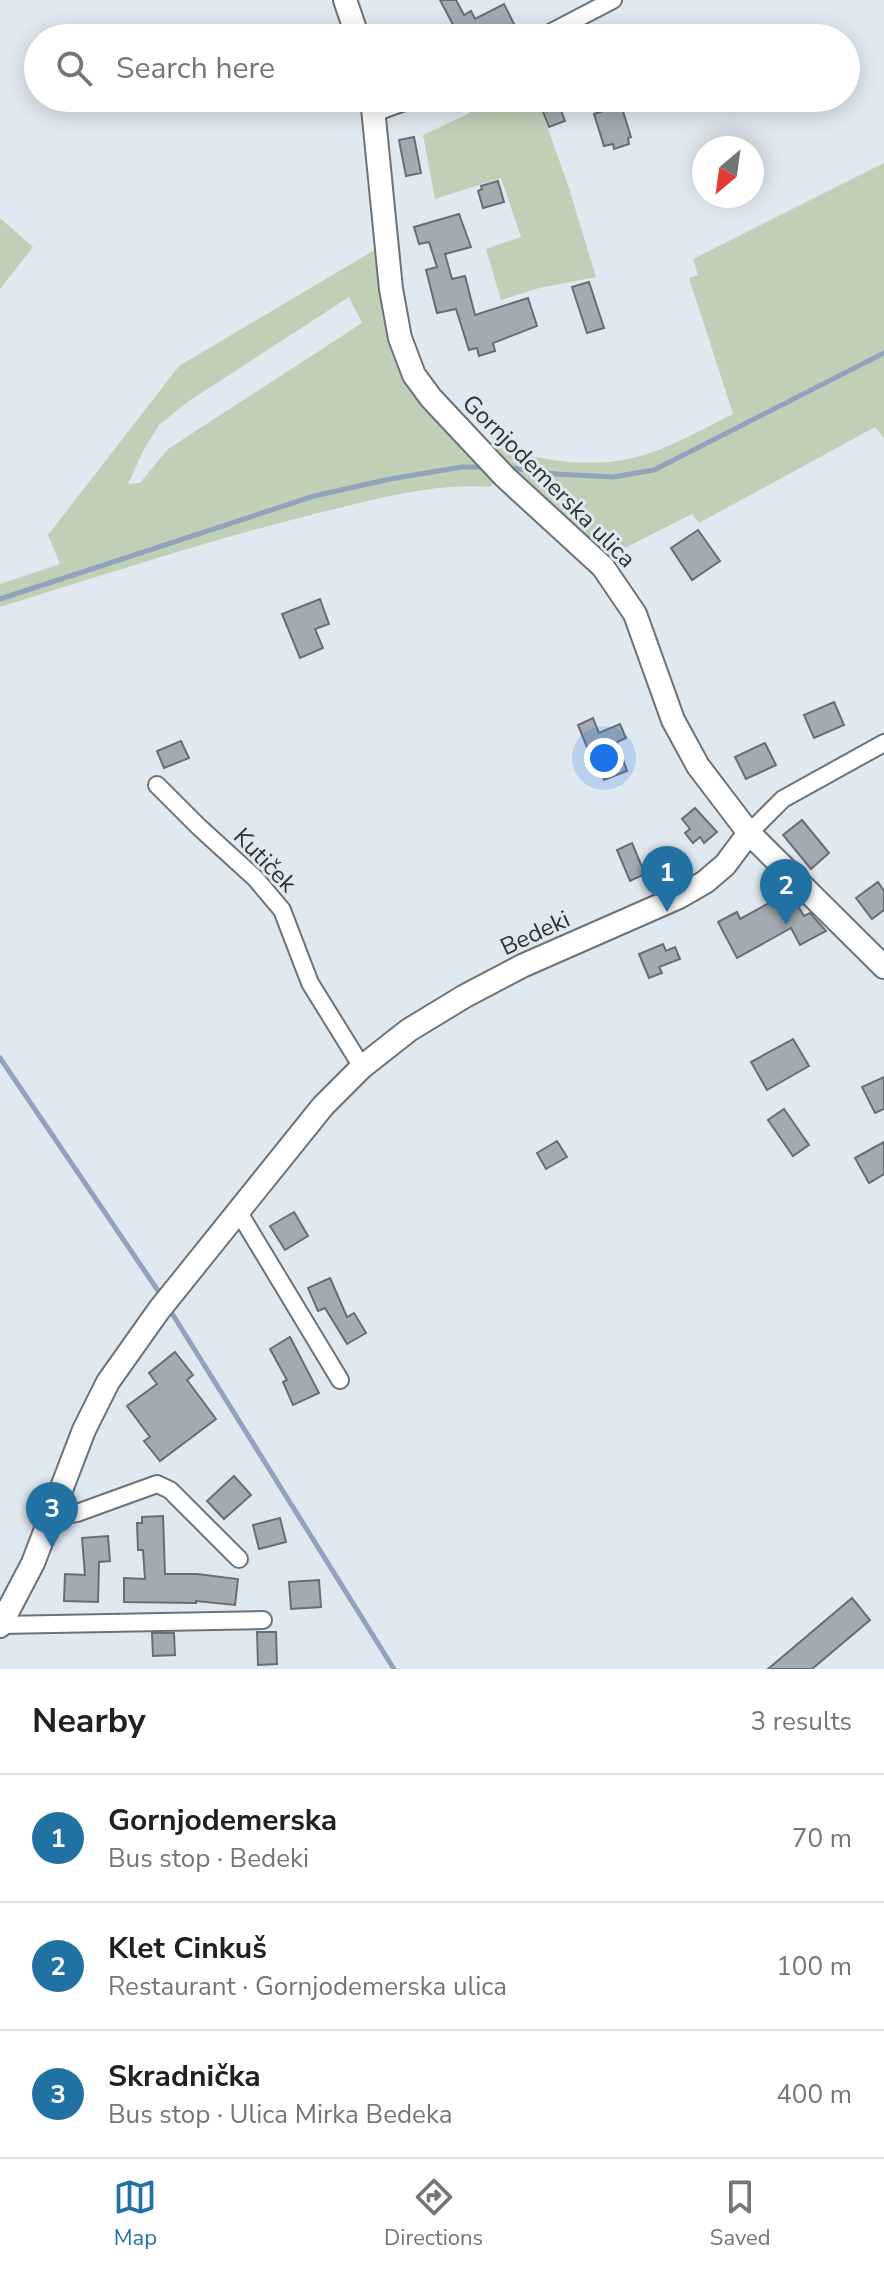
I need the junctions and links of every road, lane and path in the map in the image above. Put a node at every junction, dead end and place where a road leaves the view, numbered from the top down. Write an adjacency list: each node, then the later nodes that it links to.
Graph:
1 (345, 0): 3 (main road)
2 (613, 0): 4 (street)
3 (353, 24)
4 (567, 24)
5 (374, 112): 8 (main road, Gornjodemerska ulica)
6 (884, 743): 8 (street, Bedeki)
7 (157, 785): 10 (street, Kutiček)
8 (749, 833): 9 (main road, Gornjodemerska ulica); 10 (main road, Bedeki)
9 (884, 967)
10 (362, 1067): 11 (main road, Bedeki)
11 (238, 1211): 12 (street); 13 (main road, Bedeki)
12 (340, 1380)
13 (52, 1517): 14 (street); 15 (main road, Bedeki)
14 (239, 1559)
15 (2, 1617): 16 (street)
16 (263, 1620)

